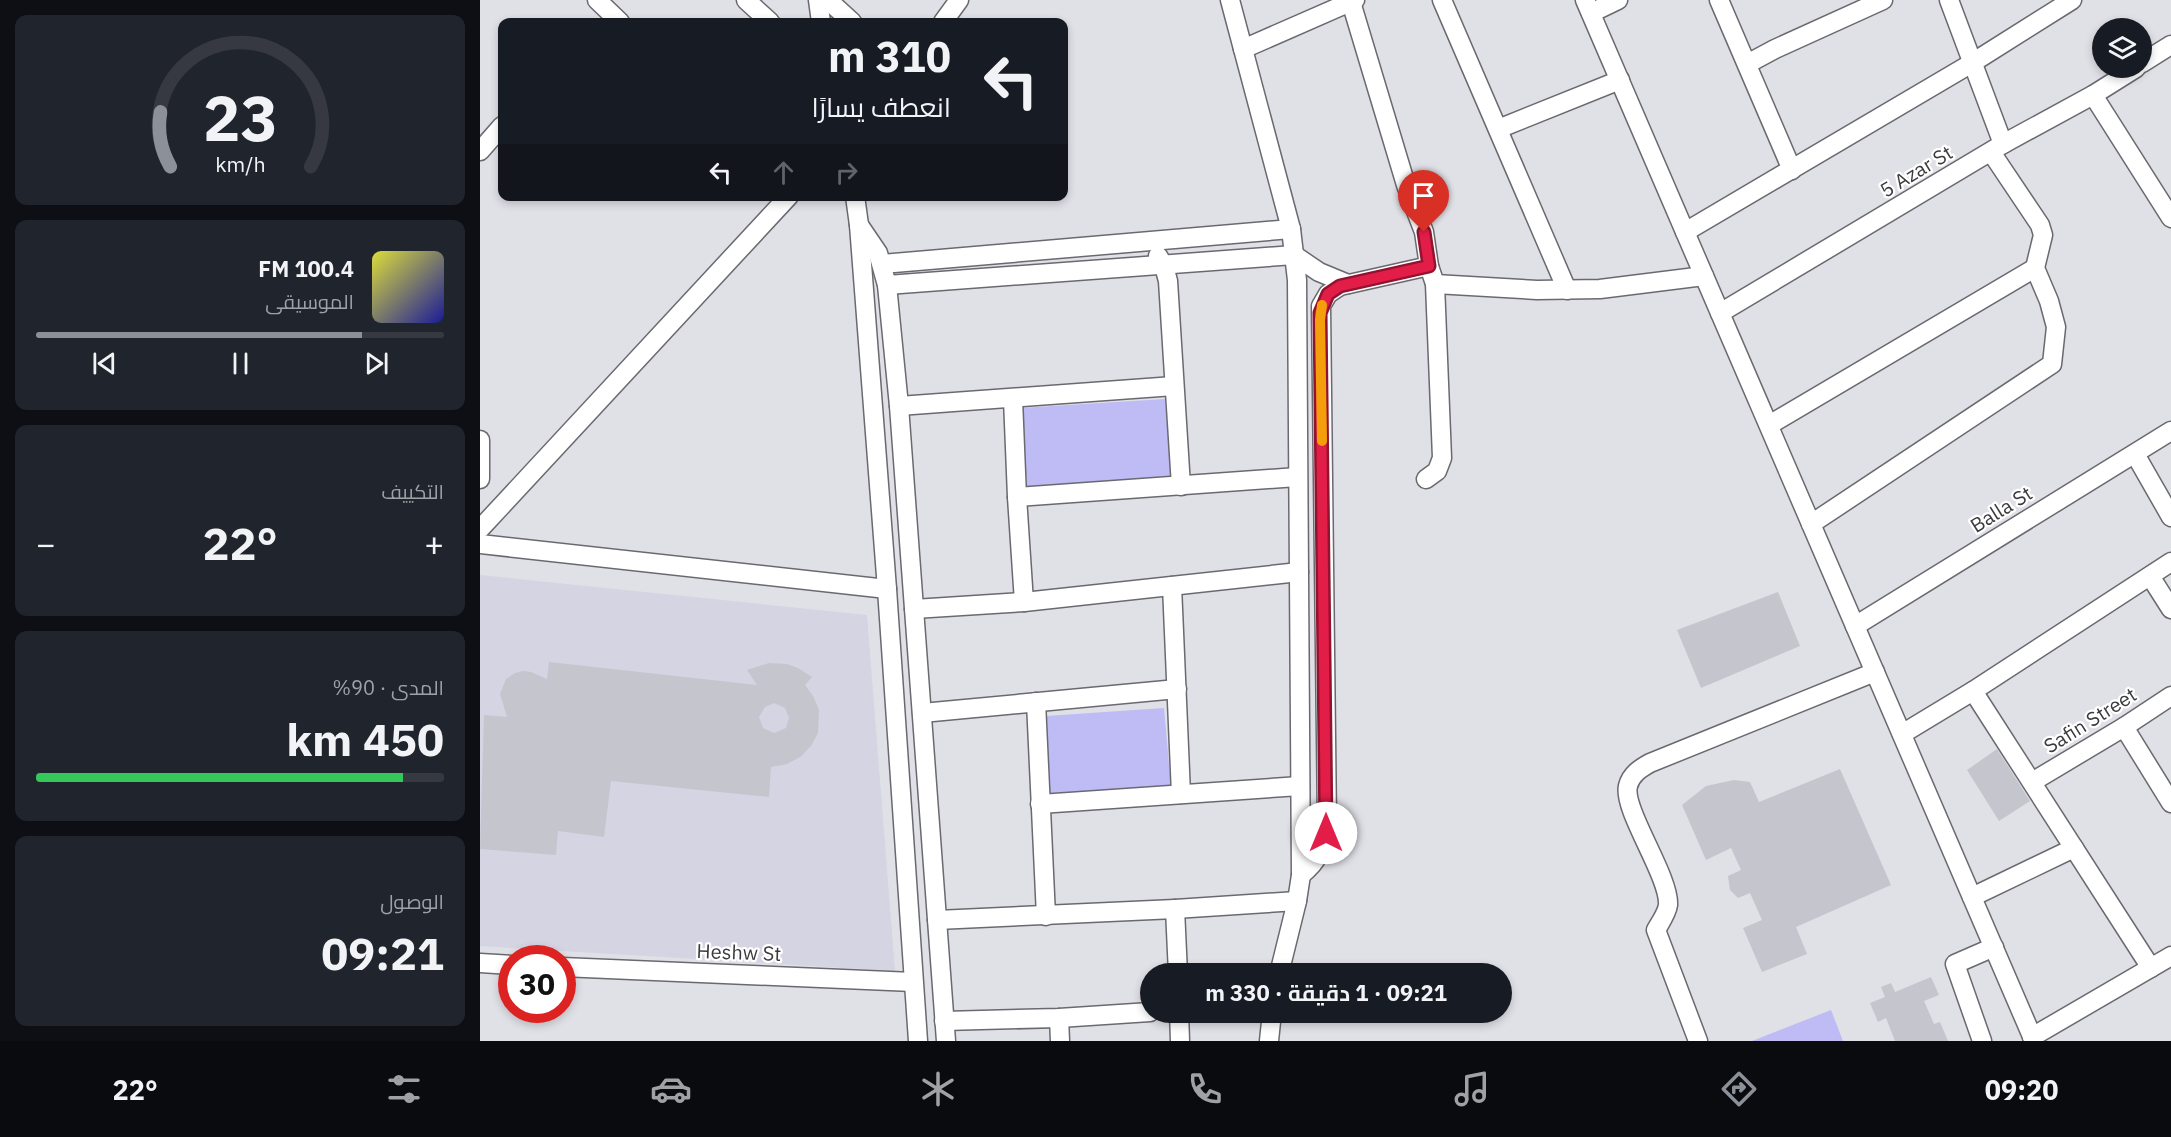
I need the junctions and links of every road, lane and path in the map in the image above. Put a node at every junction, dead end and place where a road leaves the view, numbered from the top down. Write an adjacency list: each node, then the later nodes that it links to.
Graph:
1 (746, 0): 14 (street)
2 (818, 0): 15 (street)
3 (828, 0): 16 (street)
4 (959, 0): 17 (street)
5 (1230, 0): 19 (street)
6 (1442, 0): 26 (street)
7 (1618, 0): 13 (street)
8 (1719, 0): 22 (street)
9 (1883, 0): 22 (street)
10 (1949, 0): 21 (street)
11 (2072, 0): 21 (street)
12 (1353, 1): 19 (street); 41 (street)
13 (1588, 6): 24 (street)
14 (766, 18)
15 (820, 18)
16 (848, 18)
17 (946, 18)
18 (2171, 45): 20 (street)
19 (1243, 50): 35 (street)
20 (2152, 57)
21 (1972, 63): 28 (street); 30 (street)
22 (1747, 64): 30 (street)
23 (2120, 78): 25 (street, 5 Azar St)
24 (1620, 80): 26 (street); 36 (street)
25 (2093, 95): 28 (street, 5 Azar St); 33 (street)
26 (1497, 129): 47 (street)
27 (498, 130): 29 (street)
28 (1997, 148): 42 (street); 48 (street, 5 Azar St)
29 (480, 150)
30 (1792, 170): 36 (street)
31 (784, 201): 63 (street)
32 (856, 201): 34 (street)
33 (2171, 218)
34 (859, 225): 39 (street); 69 (street)
35 (1291, 229): 37 (street); 38 (street)
36 (1685, 232): 43 (street)
37 (1140, 242): 39 (street); 40 (street)
38 (1294, 255): 40 (street); 44 (street); 56 (street)
39 (882, 264): 46 (street)
40 (1164, 266): 46 (street); 49 (street)
41 (1429, 266): 44 (street); 45 (street)
42 (2035, 268): 52 (street); 62 (street)
43 (1704, 276): 47 (street); 48 (street)
44 (1348, 284): 90 (street)
45 (1436, 284): 47 (street); 58 (street)
46 (887, 285): 51 (street)
47 (1567, 290)
48 (1720, 313): 52 (street)
49 (1174, 386): 50 (street); 59 (street)
50 (1013, 399): 51 (street); 60 (street)
51 (899, 406): 71 (street)
52 (1769, 425): 62 (street)
53 (2171, 431): 55 (street, Balla St)
54 (480, 440): 57 (street)
55 (2135, 454): 61 (street); 73 (street, Balla St)
56 (1297, 477): 59 (street); 66 (street)
57 (480, 479)
58 (1426, 479)
59 (1181, 486): 60 (street)
60 (1017, 497): 70 (street)
61 (2171, 517)
62 (1811, 524): 73 (street)
63 (480, 529)
64 (480, 544): 69 (street)
65 (2171, 562): 67 (street)
66 (1299, 572): 68 (street); 83 (street)
67 (2151, 576): 72 (street); 76 (street)
68 (1172, 586): 70 (street); 75 (street)
69 (887, 589): 88 (street)
70 (1024, 602): 71 (street)
71 (914, 609): 79 (street)
72 (2171, 609)
73 (1855, 626): 74 (street)
74 (1875, 672): 81 (street); 118 (street)
75 (1177, 689): 78 (street); 84 (street)
76 (1973, 691): 81 (street); 82 (street)
77 (2171, 696): 80 (street, Safin Street)
78 (1036, 702): 79 (street); 86 (street)
79 (922, 713): 87 (street)
80 (2124, 727): 82 (street, Safin Street); 85 (street)
81 (1902, 734): 93 (street)
82 (2032, 782): 89 (street)
83 (1300, 786): 84 (street); 90 (street)
84 (1181, 794): 86 (street)
85 (2171, 803)
86 (1040, 804): 96 (street)
87 (931, 840): 88 (street); 91 (street)
88 (903, 842): 92 (street)
89 (2074, 848): 93 (street); 105 (street)
90 (1301, 875): 94 (street)
91 (935, 896): 92 (street); 97 (street)
92 (908, 897): 106 (street)
93 (1972, 897): 98 (street)
94 (1298, 901): 95 (street); 102 (street)
95 (1176, 909): 96 (street); 101 (street)
96 (1046, 916): 97 (street)
97 (937, 920): 109 (street)
98 (1994, 947): 112 (street); 119 (street)
99 (2171, 956): 105 (street)
100 (480, 963): 103 (street)
101 (1178, 963)
102 (1282, 963)
103 (498, 964)
104 (576, 968): 106 (street, Heshw St)
105 (2151, 968): 112 (street)
106 (914, 982): 113 (street)
107 (1140, 1013): 108 (street)
108 (1059, 1018): 109 (street); 115 (street)
109 (944, 1021): 114 (street)
110 (1179, 1023): 116 (street)
111 (1271, 1023): 117 (street)
112 (2033, 1040)
113 (918, 1041)
114 (946, 1041)
115 (1060, 1041)
116 (1180, 1041)
117 (1269, 1041)
118 (1698, 1041)
119 (1982, 1041)

